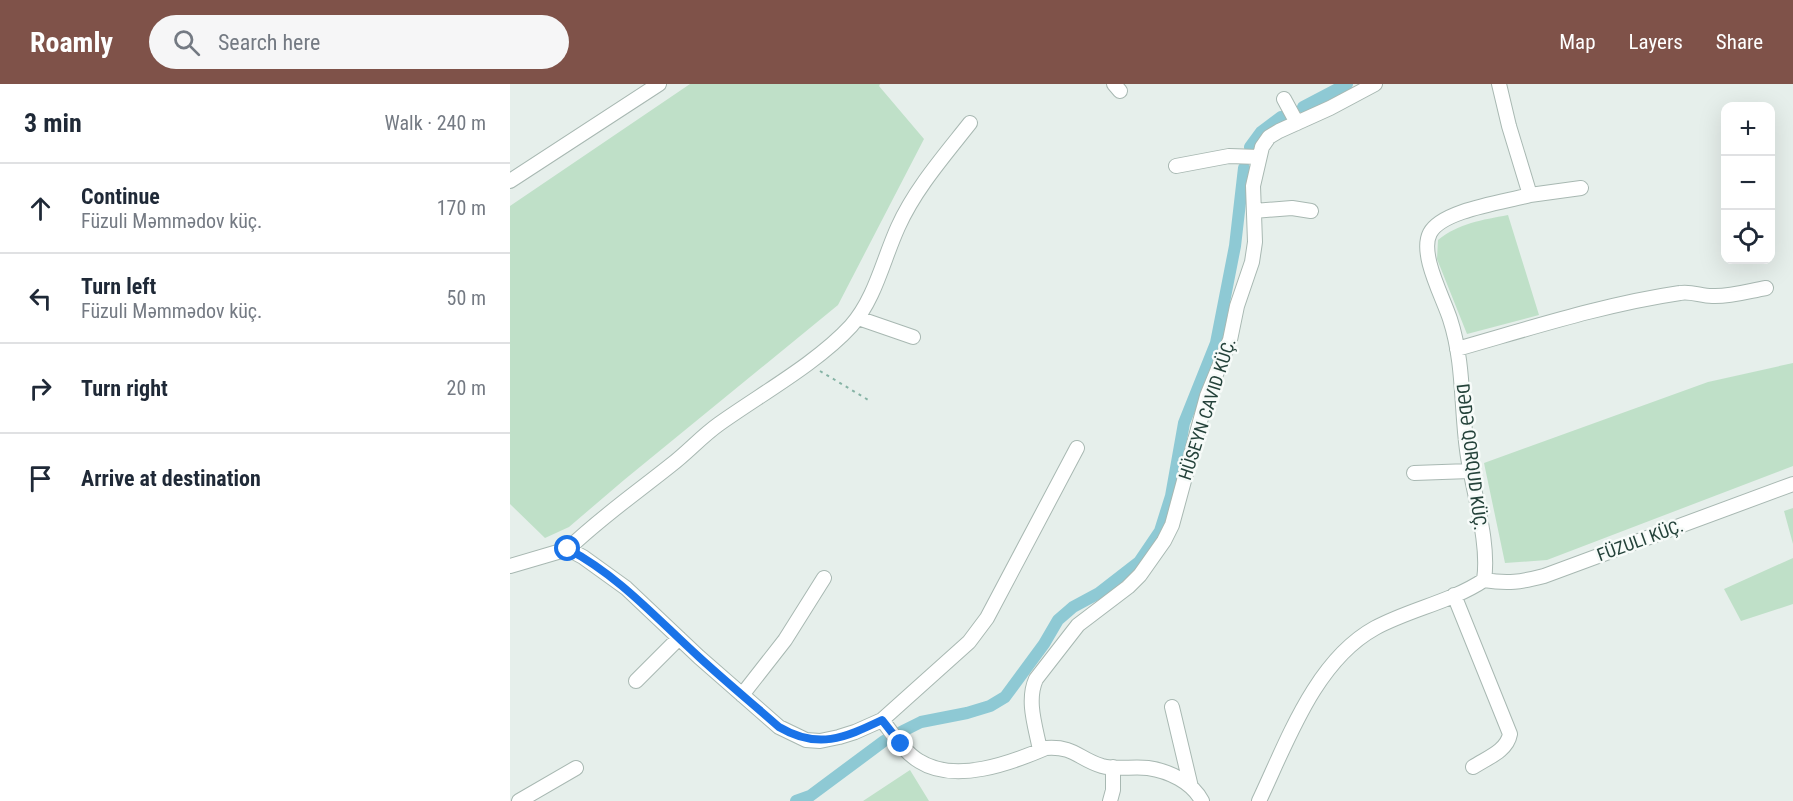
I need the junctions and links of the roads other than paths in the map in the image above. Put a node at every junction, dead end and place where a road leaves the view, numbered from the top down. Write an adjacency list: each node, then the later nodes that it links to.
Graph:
1 (659, 84): 9 (street)
2 (1375, 84): 6 (street, HÜSEYN CAVID KÜÇ.)
3 (1499, 84): 11 (street)
4 (1284, 99): 6 (street)
5 (970, 123): 15 (street)
6 (1297, 123): 7 (street, HÜSEYN CAVID KÜÇ.)
7 (1258, 157): 8 (street); 12 (street, HÜSEYN CAVID KÜÇ.)
8 (1176, 165)
9 (510, 181)
10 (1581, 188): 11 (street)
11 (1530, 195): 17 (street, DƏDƏ QORQUD KÜÇ.)
12 (1254, 211): 13 (street); 32 (street, HÜSEYN CAVID KÜÇ.)
13 (1311, 211)
14 (1766, 288): 17 (street)
15 (858, 318): 16 (street); 22 (street)
16 (913, 337)
17 (1457, 349): 19 (street, DƏDƏ QORQUD KÜÇ.)
18 (1077, 448): 31 (street)
19 (1470, 471): 20 (street); 25 (street, DƏDƏ QORQUD KÜÇ.)
20 (1414, 473)
21 (1793, 484): 25 (street, FÜZULI KÜÇ.)
22 (568, 549): 23 (street); 27 (street)
23 (510, 566)
24 (824, 578): 29 (street)
25 (1485, 580): 26 (street)
26 (1454, 595): 33 (street); 40 (street)
27 (679, 638): 28 (street); 29 (street)
28 (636, 681)
29 (742, 694): 31 (street)
30 (1172, 707): 36 (street)
31 (882, 720): 32 (street)
32 (1040, 750): 34 (street)
33 (1473, 766)
34 (1113, 767): 36 (street); 38 (street)
35 (576, 768): 37 (street)
36 (1191, 787): 39 (street)
37 (519, 801)
38 (1110, 801)
39 (1202, 801)
40 (1259, 801)

